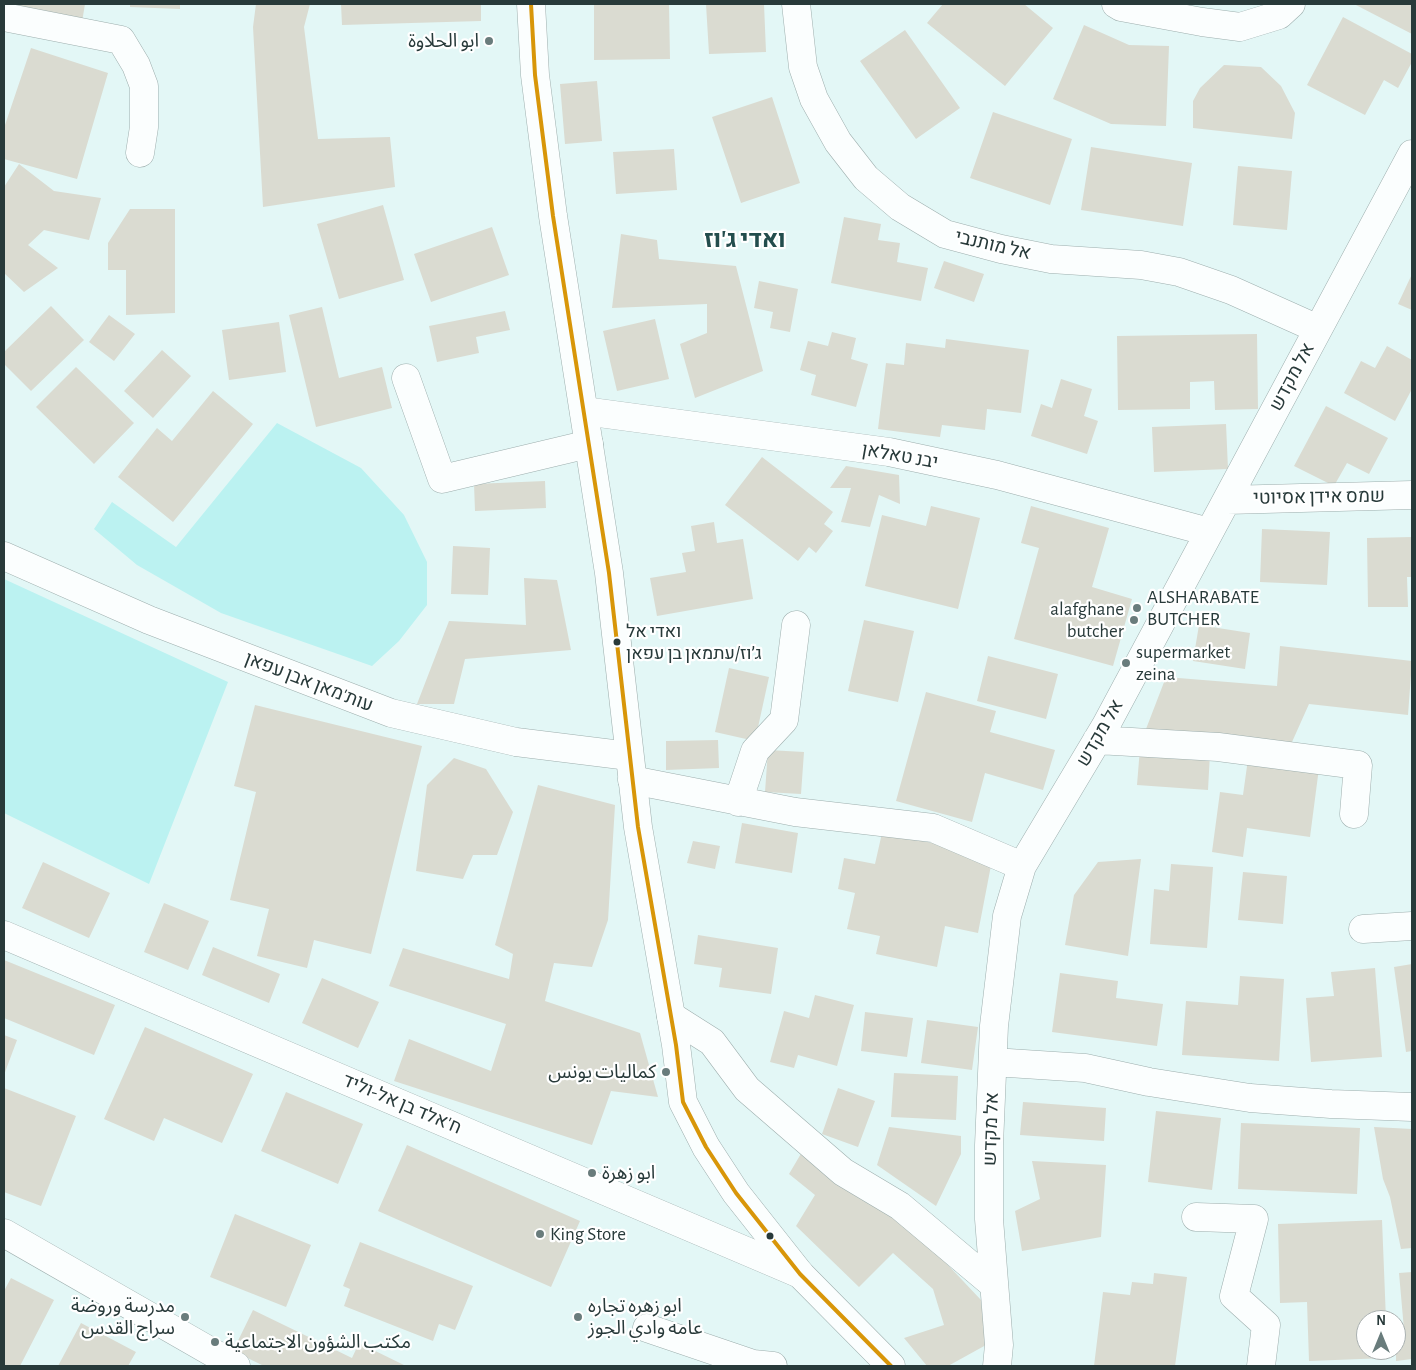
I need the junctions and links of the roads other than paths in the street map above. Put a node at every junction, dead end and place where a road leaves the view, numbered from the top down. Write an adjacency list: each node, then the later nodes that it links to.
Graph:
1 (531, 4): 10 (street)
2 (796, 4): 8 (street, אל מותנבי)
3 (1116, 4): 4 (street)
4 (1291, 4)
5 (4, 17): 6 (street)
6 (140, 153)
7 (1412, 154): 8 (street, אל מקדש)
8 (1318, 329): 13 (street, אל מקדש)
9 (406, 378): 11 (street)
10 (584, 411): 11 (street); 14 (street, יבנ טאלאן)
11 (589, 444): 18 (street)
12 (1412, 495): 13 (street, שמס אידן אסיוטי)
13 (1226, 500): 14 (street, אל מקדש)
14 (1209, 532): 17 (street, אל מקדש)
15 (4, 556): 18 (street, עות'מאן אבן עפאן)
16 (796, 625): 19 (street)
17 (1097, 740): 20 (street); 21 (street, אל מקדש)
18 (631, 768): 19 (street, עות'מאן אבן עפאן); 25 (street)
19 (738, 802): 21 (street, עות'מאן אבן עפאן)
20 (1354, 814)
21 (1022, 866): 26 (street, אל מקדש)
22 (1412, 926): 23 (street)
23 (1363, 929)
24 (4, 935): 30 (street, ח'אלד בן אל-וליד)
25 (671, 1016): 30 (street); 31 (street)
26 (993, 1062): 27 (street); 31 (street, אל מקדש)
27 (1412, 1107)
28 (1196, 1217): 37 (street)
29 (4, 1233): 34 (street)
30 (800, 1274): 33 (street)
31 (994, 1285): 36 (street, אל מקדש)
32 (647, 1328): 35 (street)
33 (882, 1365)
34 (236, 1366)
35 (773, 1366)
36 (997, 1366)
37 (1261, 1366)

